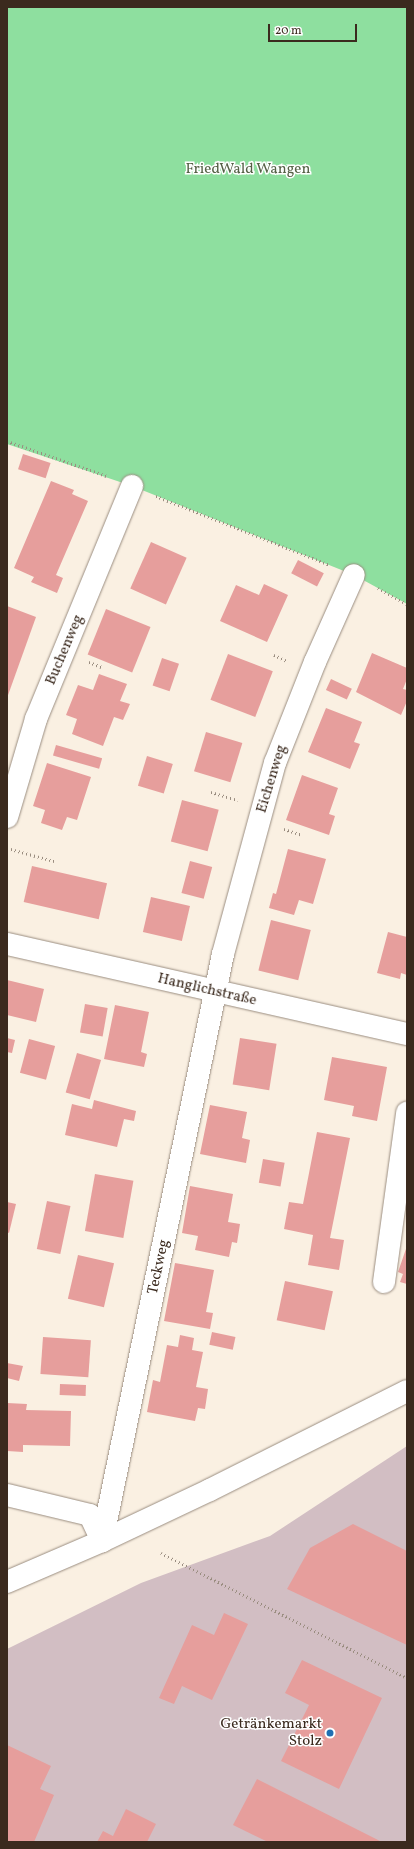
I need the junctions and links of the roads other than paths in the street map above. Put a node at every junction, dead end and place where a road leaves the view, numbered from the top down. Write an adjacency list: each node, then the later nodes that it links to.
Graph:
1 (132, 486): 3 (street, Buchenweg)
2 (354, 574): 5 (street, Eichenweg)
3 (7, 817)
4 (7, 944): 5 (street, Hanglichstraße)
5 (215, 993): 6 (street, Hanglichstraße); 11 (street, Teckweg)
6 (407, 1034)
7 (407, 1113): 8 (street)
8 (384, 1282)
9 (407, 1391): 11 (street)
10 (7, 1495): 11 (street)
11 (102, 1541): 12 (street)
12 (7, 1582)

